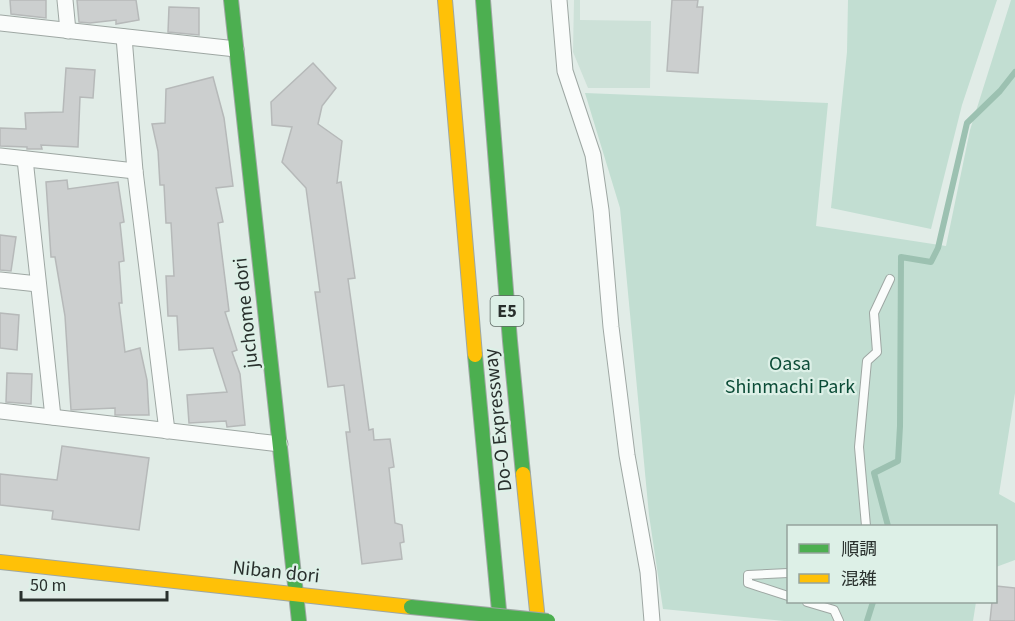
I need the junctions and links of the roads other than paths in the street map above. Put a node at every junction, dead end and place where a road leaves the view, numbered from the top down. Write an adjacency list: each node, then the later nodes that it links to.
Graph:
1 (65, 0): 7 (street)
2 (231, 0): 9 (main road, juchome dori)
3 (445, 0): 27 (main road, Do-O Expressway / E5)
4 (483, 0): 28 (main road, Do-O Expressway / E5)
5 (559, 0): 30 (street)
6 (0, 23): 7 (street)
7 (68, 31): 8 (street)
8 (124, 37): 9 (street); 12 (street)
9 (236, 49): 19 (main road, juchome dori)
10 (0, 156): 11 (street)
11 (25, 159): 12 (street); 15 (street)
12 (135, 171): 18 (street)
13 (890, 279): 20 (lane)
14 (0, 280): 15 (street)
15 (38, 284): 17 (street)
16 (0, 411): 17 (street)
17 (52, 417): 18 (street)
18 (167, 431): 19 (street)
19 (280, 444): 23 (main road, juchome dori)
20 (866, 525)
21 (0, 562): 23 (main road, Niban dori)
22 (787, 573): 24 (lane)
23 (297, 593): 26 (main road, juchome dori); 29 (main road, Niban dori, bridge)
24 (787, 595)
25 (810, 603): 31 (lane)
26 (299, 621)
27 (500, 621)
28 (538, 621)
29 (548, 621)
30 (652, 621)
31 (838, 621)

